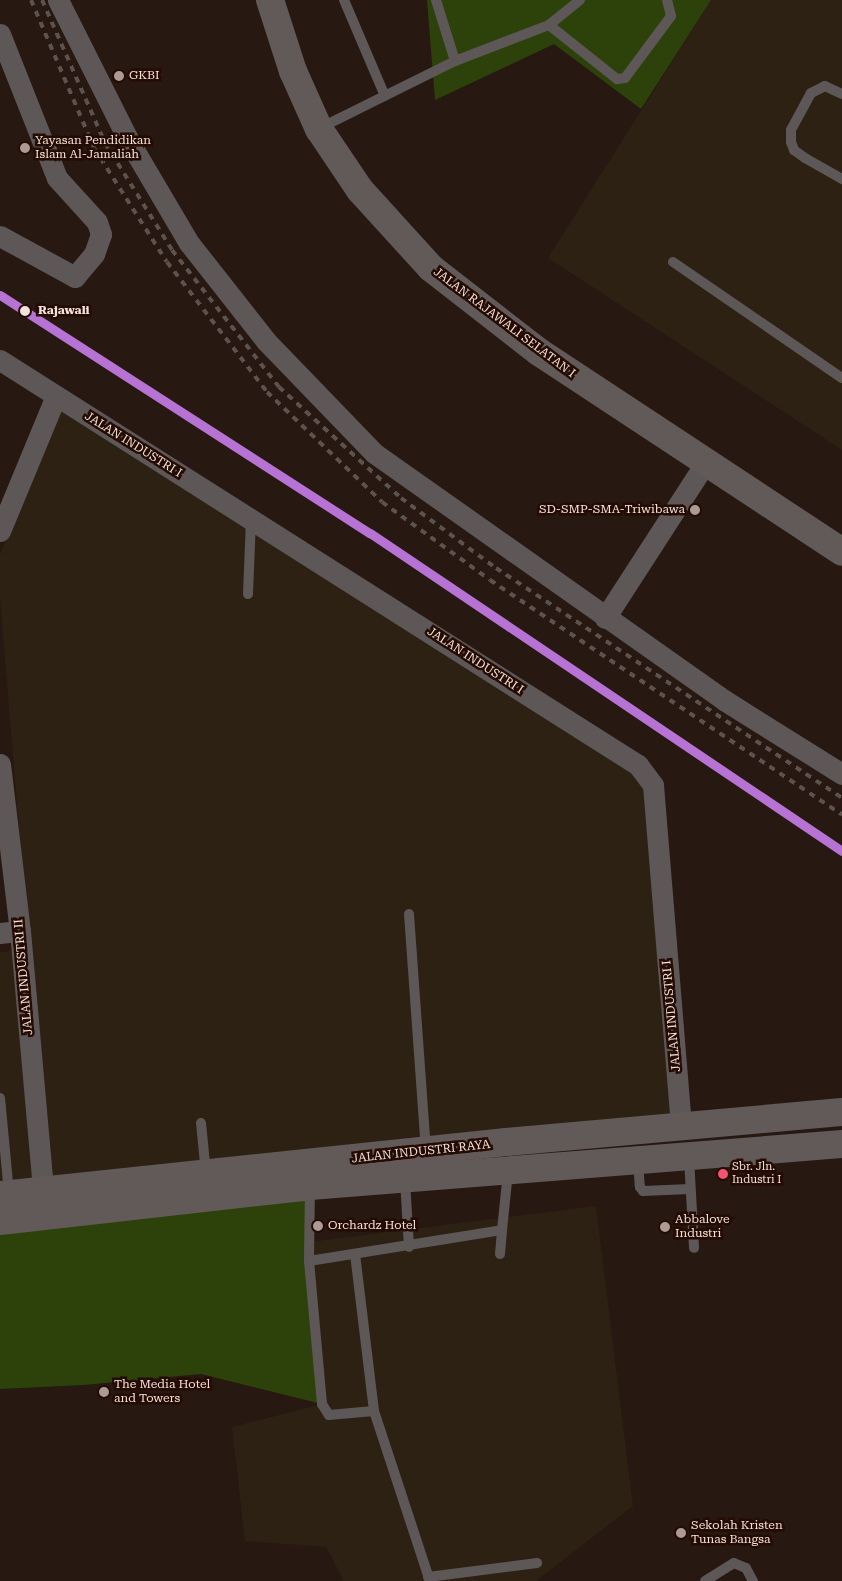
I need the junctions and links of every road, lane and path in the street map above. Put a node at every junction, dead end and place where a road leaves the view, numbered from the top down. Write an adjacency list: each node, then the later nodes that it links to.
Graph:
1 (58, 0): 24 (street)
2 (270, 0): 12 (main road, JALAN RAJAWALI SELATAN I)
3 (344, 0): 11 (lane)
4 (436, 0): 9 (lane)
5 (580, 0): 7 (lane)
6 (668, 0): 7 (lane)
7 (549, 25): 9 (lane)
8 (0, 34): 14 (street)
9 (455, 62): 11 (lane)
10 (842, 94): 13 (lane)
11 (385, 96): 12 (lane)
12 (319, 129): 19 (main road, JALAN RAJAWALI SELATAN I)
13 (842, 179)
14 (0, 236)
15 (673, 262): 17 (lane)
16 (0, 360): 18 (street, JALAN INDUSTRI I)
17 (842, 378)
18 (56, 396): 20 (street, JALAN INDUSTRI I); 21 (street)
19 (706, 462): 22 (main road, JALAN RAJAWALI SELATAN I); 24 (street)
20 (251, 519): 23 (lane); 32 (street, JALAN INDUSTRI I)
21 (0, 531)
22 (842, 552)
23 (248, 594)
24 (606, 618): 26 (street)
25 (0, 764): 28 (street, JALAN INDUSTRI II)
26 (842, 774)
27 (409, 914): 36 (lane)
28 (10, 932): 43 (street, JALAN INDUSTRI II)
29 (0, 1098): 35 (lane)
30 (842, 1112): 32 (main road, JALAN INDUSTRI RAYA)
31 (200, 1123): 39 (lane)
32 (685, 1141): 33 (main road, JALAN INDUSTRI RAYA); 34 (main road, JALAN INDUSTRI RAYA); 37 (main road, JALAN INDUSTRI RAYA); 42 (lane)
33 (506, 1142): 36 (main road, JALAN INDUSTRI RAYA); 38 (main road)
34 (842, 1144)
35 (2, 1150): 44 (lane)
36 (426, 1150): 39 (main road, JALAN INDUSTRI RAYA)
37 (638, 1160): 38 (main road, JALAN INDUSTRI RAYA); 42 (lane)
38 (508, 1170): 40 (main road, JALAN INDUSTRI RAYA); 46 (lane)
39 (206, 1174): 43 (main road, JALAN INDUSTRI RAYA)
40 (405, 1180): 41 (main road, JALAN INDUSTRI RAYA); 47 (lane)
41 (310, 1186): 45 (main road, JALAN INDUSTRI RAYA); 51 (lane)
42 (690, 1189): 48 (lane)
43 (43, 1190): 44 (main road, JALAN INDUSTRI RAYA)
44 (5, 1194)
45 (0, 1221)
46 (502, 1230): 47 (lane); 50 (lane)
47 (409, 1246): 49 (lane)
48 (694, 1248)
49 (355, 1254): 51 (lane); 52 (lane)
50 (500, 1254)
51 (309, 1261): 52 (lane)
52 (374, 1411): 54 (lane)
53 (537, 1563): 54 (lane)
54 (429, 1579)
55 (704, 1581): 56 (lane)
56 (753, 1581)

